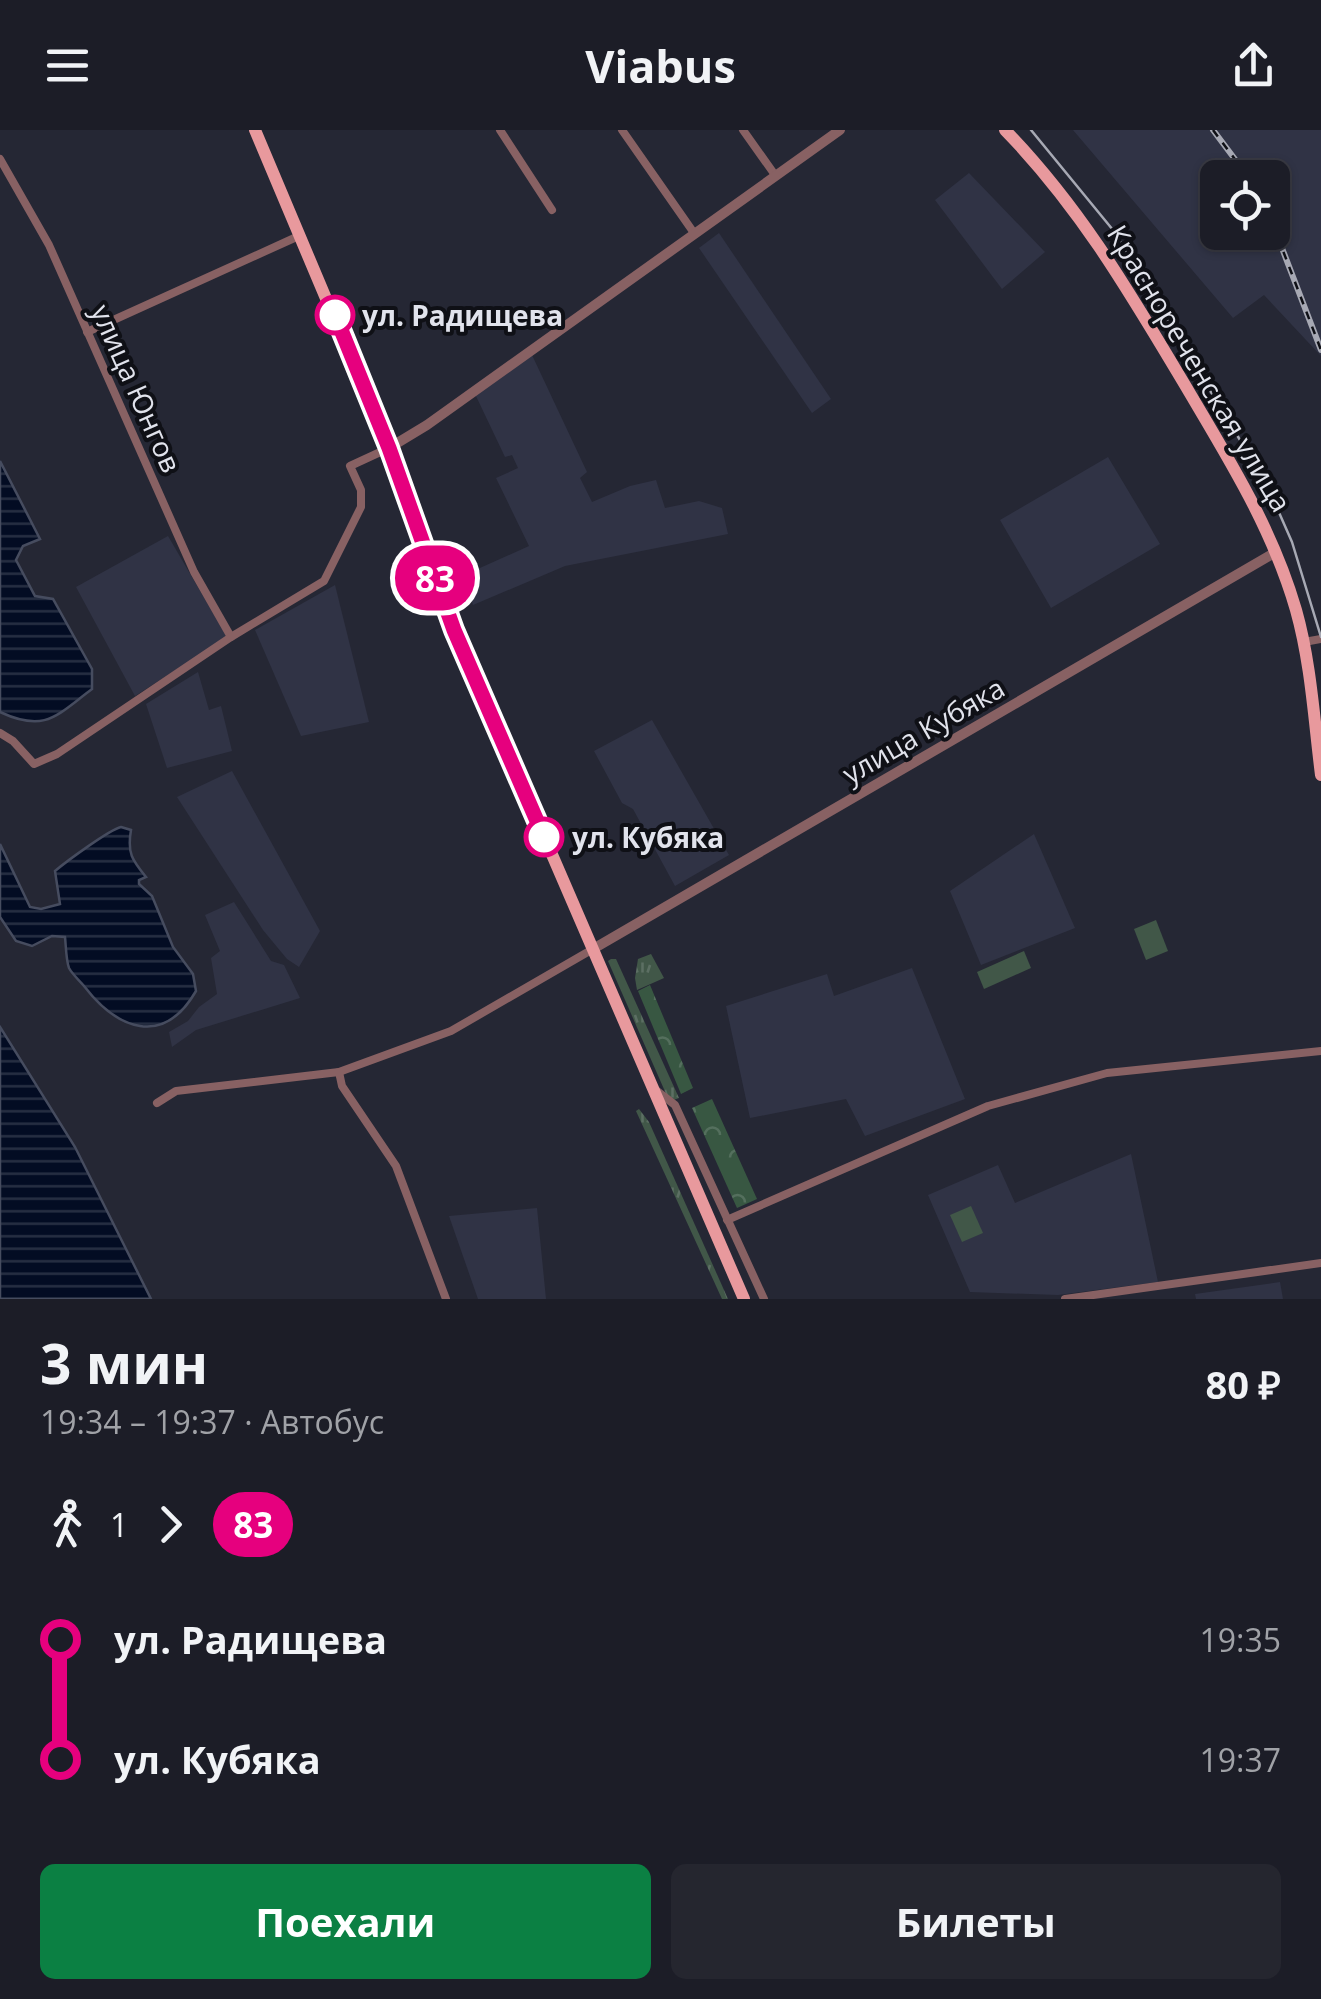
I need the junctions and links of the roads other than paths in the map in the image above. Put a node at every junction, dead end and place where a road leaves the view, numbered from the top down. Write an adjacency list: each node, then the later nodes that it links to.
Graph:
1 (254, 130): 11 (main road)
2 (500, 130): 9 (street)
3 (622, 130): 10 (street)
4 (743, 130): 8 (street)
5 (840, 130): 8 (street)
6 (1005, 130): 14 (main road, Краснореченская улица)
7 (0, 159): 12 (street, улица Юнгов)
8 (775, 175): 10 (street)
9 (552, 210)
10 (694, 234): 13 (street)
11 (301, 235): 12 (street); 13 (main road)
12 (87, 332): 15 (street, улица Юнгов)
13 (389, 448): 15 (street); 20 (main road)
14 (1276, 552): 17 (main road, Краснореченская улица); 20 (street, улица Кубяка)
15 (231, 637): 18 (street)
16 (1321, 639): 17 (street)
17 (1304, 642): 19 (main road, Краснореченская улица)
18 (0, 733)
19 (1321, 775)
20 (593, 949): 22 (street); 23 (main road)
21 (1321, 1051): 25 (street)
22 (339, 1072): 24 (street); 27 (street)
23 (651, 1086): 25 (street); 28 (main road)
24 (158, 1103)
25 (728, 1220): 29 (street)
26 (1321, 1263): 30 (street)
27 (446, 1299)
28 (744, 1299)
29 (764, 1299)
30 (1065, 1299)

